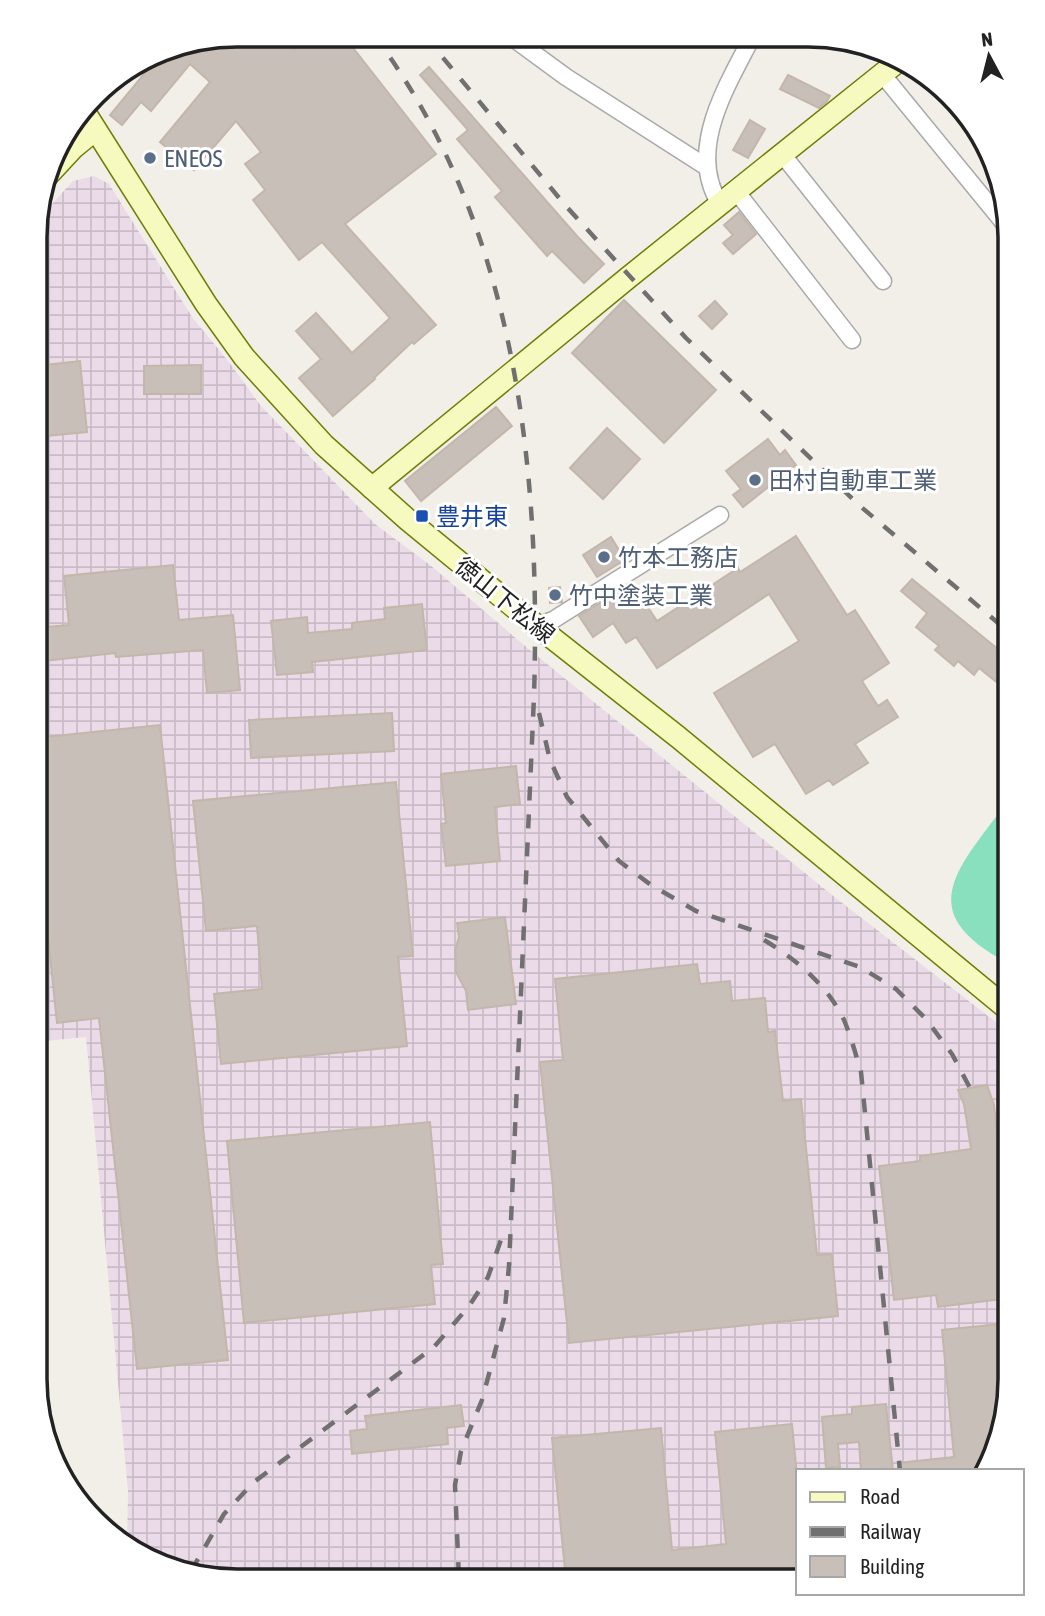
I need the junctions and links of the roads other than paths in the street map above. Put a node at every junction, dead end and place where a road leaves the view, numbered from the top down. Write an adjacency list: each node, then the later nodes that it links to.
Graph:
1 (525, 47): 8 (street)
2 (747, 47): 8 (street)
3 (889, 68): 7 (main road); 10 (street)
4 (89, 119): 5 (main road, 徳山下松線)
5 (95, 130): 6 (main road); 13 (main road, 徳山下松線)
6 (67, 154)
7 (782, 154): 9 (main road); 11 (street)
8 (705, 166): 9 (street)
9 (728, 197): 12 (street); 13 (main road)
10 (996, 212)
11 (883, 281)
12 (852, 340)
13 (372, 488): 15 (main road, 徳山下松線)
14 (720, 515): 15 (street)
15 (537, 626): 16 (main road, 徳山下松線)
16 (997, 1001)

